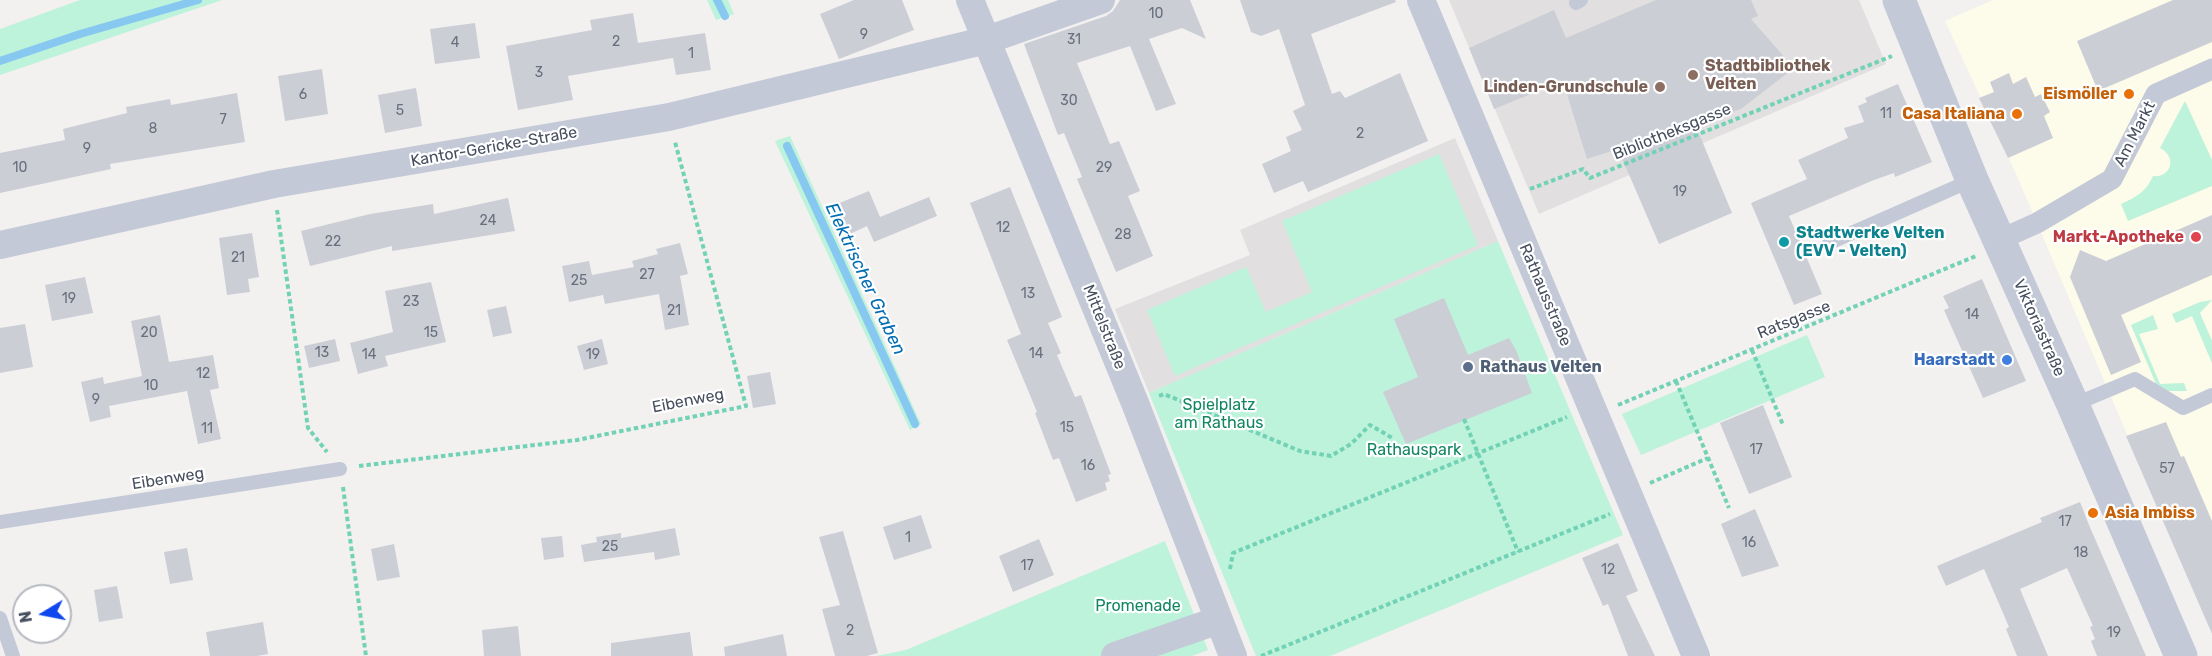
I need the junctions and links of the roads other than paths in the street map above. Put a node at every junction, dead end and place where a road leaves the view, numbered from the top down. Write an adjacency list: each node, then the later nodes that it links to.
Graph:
1 (970, 0): 5 (street, Mittelstraße)
2 (1101, 0): 5 (street, Kantor-Gericke-Straße)
3 (1421, 0): 20 (street, Rathausstraße)
4 (1899, 0): 7 (street, Viktoriastraße)
5 (987, 40): 10 (street, Kantor-Gericke-Straße); 15 (street, Mittelstraße)
6 (2212, 69): 8 (street, Am Markt)
7 (1972, 180): 8 (street, Viktoriastraße); 9 (lane)
8 (1999, 240): 12 (street, Viktoriastraße)
9 (1829, 243)
10 (0, 245)
11 (2212, 395): 12 (lane)
12 (2073, 405): 21 (street, Viktoriastraße)
13 (340, 469): 14 (lane, Eibenweg)
14 (0, 522)
15 (1214, 607): 18 (street); 19 (street, Mittelstraße)
16 (0, 618): 17 (lane)
17 (13, 656)
18 (1115, 656)
19 (1233, 656)
20 (1696, 656)
21 (2181, 656)

